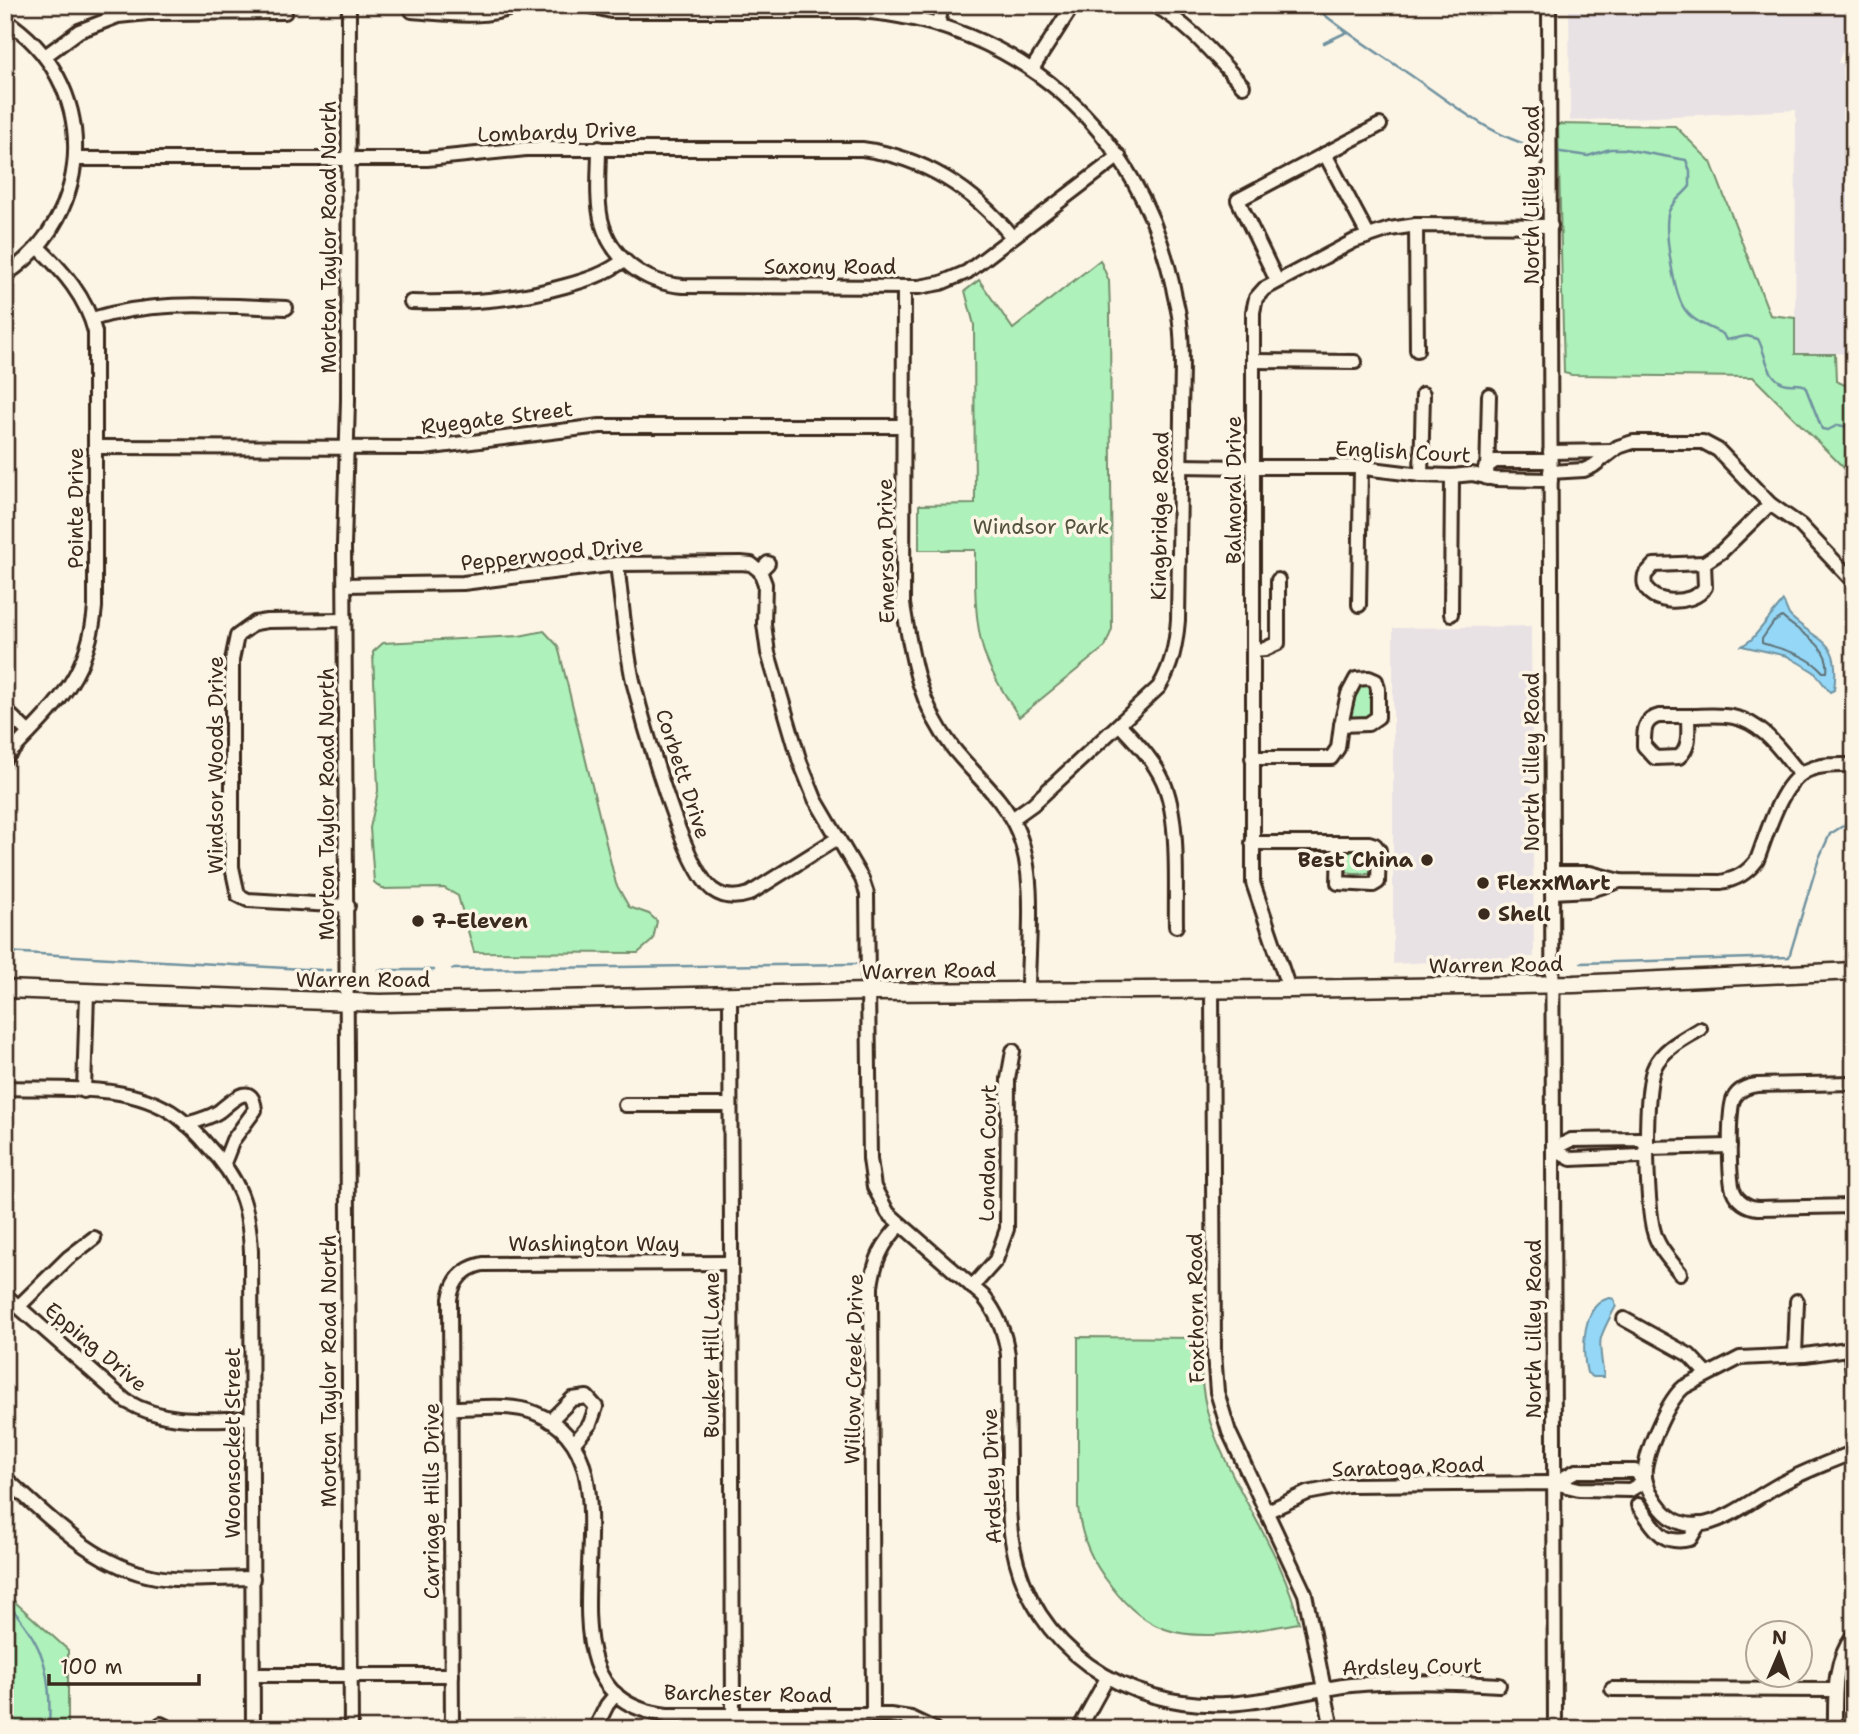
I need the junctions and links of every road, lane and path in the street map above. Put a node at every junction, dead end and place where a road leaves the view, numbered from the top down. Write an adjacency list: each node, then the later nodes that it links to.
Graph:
1 (349, 5): 20 (street, Morton Taylor Road North)
2 (519, 5): 8 (street)
3 (587, 5): 11 (street, Kingbridge Road)
4 (942, 5): 11 (street)
5 (1073, 5): 13 (street)
6 (1154, 5): 14 (street)
7 (1549, 5): 22 (street, North Lilley Road)
8 (412, 11)
9 (285, 12): 12 (street)
10 (5, 20): 12 (street)
11 (938, 25): 13 (street, Kingbridge Road)
12 (44, 56): 19 (street)
13 (1032, 69): 18 (street, Kingbridge Road)
14 (1243, 86)
15 (1380, 125): 17 (street)
16 (599, 148): 20 (street, Lombardy Drive); 24 (street, Lombardy Drive); 26 (street, Saxony Road)
17 (1325, 154): 23 (street); 28 (street)
18 (1119, 156): 24 (street, Saxony Road); 42 (street, Kingbridge Road)
19 (75, 159): 20 (street, Lombardy Drive); 25 (street)
20 (349, 159): 40 (street, Morton Taylor Road North)
21 (1416, 225): 22 (street, Balmoral Drive); 23 (street, Balmoral Drive); 33 (street)
22 (1551, 226): 43 (street, North Lilley Road)
23 (1368, 235): 28 (street, Balmoral Drive)
24 (1012, 237): 29 (street, Saxony Road)
25 (38, 247): 27 (street); 32 (street, Pointe Drive)
26 (624, 260): 29 (street, Saxony Road); 30 (street)
27 (5, 275)
28 (1277, 281): 34 (street, Balmoral Drive)
29 (904, 287): 38 (street, Emerson Drive)
30 (411, 302)
31 (286, 308): 32 (street)
32 (92, 319): 39 (street, Pointe Drive)
33 (1417, 349)
34 (1253, 361): 35 (street); 44 (street, Balmoral Drive)
35 (1355, 362)
36 (1423, 394): 47 (street)
37 (1489, 395): 46 (street)
38 (904, 426): 40 (street, Ryegate Street); 68 (street, Emerson Drive)
39 (96, 447): 40 (street, Ryegate Street); 63 (street, Pointe Drive)
40 (347, 447): 54 (street, Morton Taylor Road North)
41 (1612, 451): 43 (street); 43 (street); 49 (street)
42 (1180, 466): 44 (street, English Court); 61 (street, Kingbridge Road)
43 (1550, 466): 46 (street, English Court); 46 (street); 72 (street, North Lilley Road)
44 (1250, 467): 45 (street, English Court); 58 (street, Balmoral Drive)
45 (1361, 467): 47 (street, English Court); 55 (street)
46 (1487, 472): 48 (street, English Court)
47 (1421, 475): 48 (street, English Court)
48 (1452, 477): 56 (street)
49 (1770, 504): 50 (street); 53 (street)
50 (1704, 563): 50 (street)
51 (617, 564): 54 (street, Pepperwood Drive); 69 (street, Pepperwood Drive); 69 (street, Corbett Drive)
52 (1278, 580): 58 (street)
53 (1854, 582)
54 (345, 585): 57 (street, Morton Taylor Road North)
55 (1359, 605)
56 (1451, 614)
57 (345, 620): 75 (street, Morton Taylor Road North); 75 (street, Windsor Woods Drive)
58 (1253, 650): 65 (street, Balmoral Drive)
59 (5, 710): 63 (street)
60 (1688, 716): 67 (street)
61 (1120, 725): 68 (street, Kingbridge Road); 76 (street)
62 (1341, 725): 65 (street)
63 (29, 733): 64 (street, Pointe Drive)
64 (5, 758)
65 (1252, 758): 70 (street, Balmoral Drive)
66 (1854, 765): 67 (street)
67 (1800, 774): 73 (street)
68 (1012, 819): 81 (street, Emerson Drive)
69 (838, 838): 83 (street)
70 (1252, 843): 71 (street); 80 (street, Balmoral Drive)
71 (1339, 843): 71 (street)
72 (1552, 873): 73 (street); 74 (street, North Lilley Road)
73 (1620, 881): 74 (street)
74 (1552, 892): 78 (street, North Lilley Road)
75 (348, 906): 86 (street, Morton Taylor Road North)
76 (1176, 926)
77 (1854, 971): 78 (main road, Warren Road)
78 (1553, 985): 80 (main road, Warren Road); 97 (street, North Lilley Road)
79 (5, 989): 84 (main road, Warren Road)
80 (1289, 989): 82 (main road, Warren Road)
81 (1028, 990): 82 (main road, Warren Road); 83 (main road, Warren Road)
82 (1212, 990): 123 (street, Foxthorn Road)
83 (869, 992): 85 (main road, Warren Road); 100 (street)
84 (87, 993): 86 (main road, Warren Road); 91 (street)
85 (730, 996): 86 (main road, Warren Road); 93 (street, Bunker Hill Lane)
86 (348, 1003): 128 (street, Morton Taylor Road North)
87 (1700, 1029): 96 (street)
88 (1013, 1051): 105 (street, London Court)
89 (1854, 1083): 95 (street)
90 (5, 1088): 91 (street, Woonsocket Street)
91 (84, 1091): 94 (street, Woonsocket Street)
92 (625, 1105): 93 (street)
93 (730, 1105): 102 (street, Bunker Hill Lane)
94 (186, 1124): 98 (street, Woonsocket Street); 98 (street)
95 (1731, 1146): 96 (street); 99 (street)
96 (1647, 1148): 97 (street); 97 (street); 103 (street)
97 (1553, 1149): 121 (street, North Lilley Road)
98 (224, 1163): 115 (street, Woonsocket Street)
99 (1854, 1206)
100 (901, 1226): 105 (street, Ardsley Drive); 136 (street, Willow Creek Drive)
101 (94, 1238): 108 (street)
102 (731, 1263): 104 (street, Washington Way); 137 (street, Bunker Hill Lane)
103 (1680, 1273)
104 (460, 1275): 114 (street, Carriage Hills Drive)
105 (972, 1287): 130 (street, Ardsley Drive)
106 (5, 1295): 108 (street, Epping Drive)
107 (1797, 1301): 111 (street)
108 (19, 1306): 115 (street, Epping Drive)
109 (1624, 1319): 112 (street)
110 (1852, 1348): 111 (street); 113 (street)
111 (1795, 1355): 112 (street)
112 (1707, 1374): 120 (street)
113 (1854, 1381)
114 (451, 1408): 116 (street, Barchester Road); 129 (street, Carriage Hills Drive)
115 (252, 1418): 125 (street, Woonsocket Street)
116 (550, 1421): 117 (street, Barchester Road); 117 (street)
117 (574, 1443): 135 (street, Barchester Road)
118 (1854, 1452): 124 (street)
119 (5, 1478): 125 (street)
120 (1645, 1481): 121 (street); 121 (street); 124 (street)
121 (1553, 1483): 123 (street, Saratoga Road); 145 (street, North Lilley Road)
122 (1638, 1505): 124 (street)
123 (1268, 1511): 132 (street, Foxthorn Road)
124 (1699, 1524)
125 (253, 1578): 127 (street, Woonsocket Street)
126 (1854, 1634): 134 (street)
127 (255, 1675): 128 (street); 138 (street, Woonsocket Street)
128 (350, 1675): 129 (street); 139 (street, Morton Taylor Road North)
129 (452, 1675): 140 (street, Carriage Hills Drive)
130 (1107, 1678): 132 (street, Ardsley Drive); 143 (street)
131 (1499, 1685): 132 (street, Ardsley Court)
132 (1325, 1689): 144 (street, Foxthorn Road)
133 (1612, 1689): 134 (street)
134 (1835, 1690): 146 (street)
135 (616, 1694): 137 (street, Barchester Road); 141 (street)
136 (873, 1714): 137 (street, Barchester Road); 142 (street, Barchester Road)
137 (733, 1715)
138 (253, 1729)
139 (351, 1729)
140 (452, 1729)
141 (595, 1729)
142 (934, 1729)
143 (1079, 1729)
144 (1332, 1729)
145 (1555, 1729)
146 (1835, 1729)

